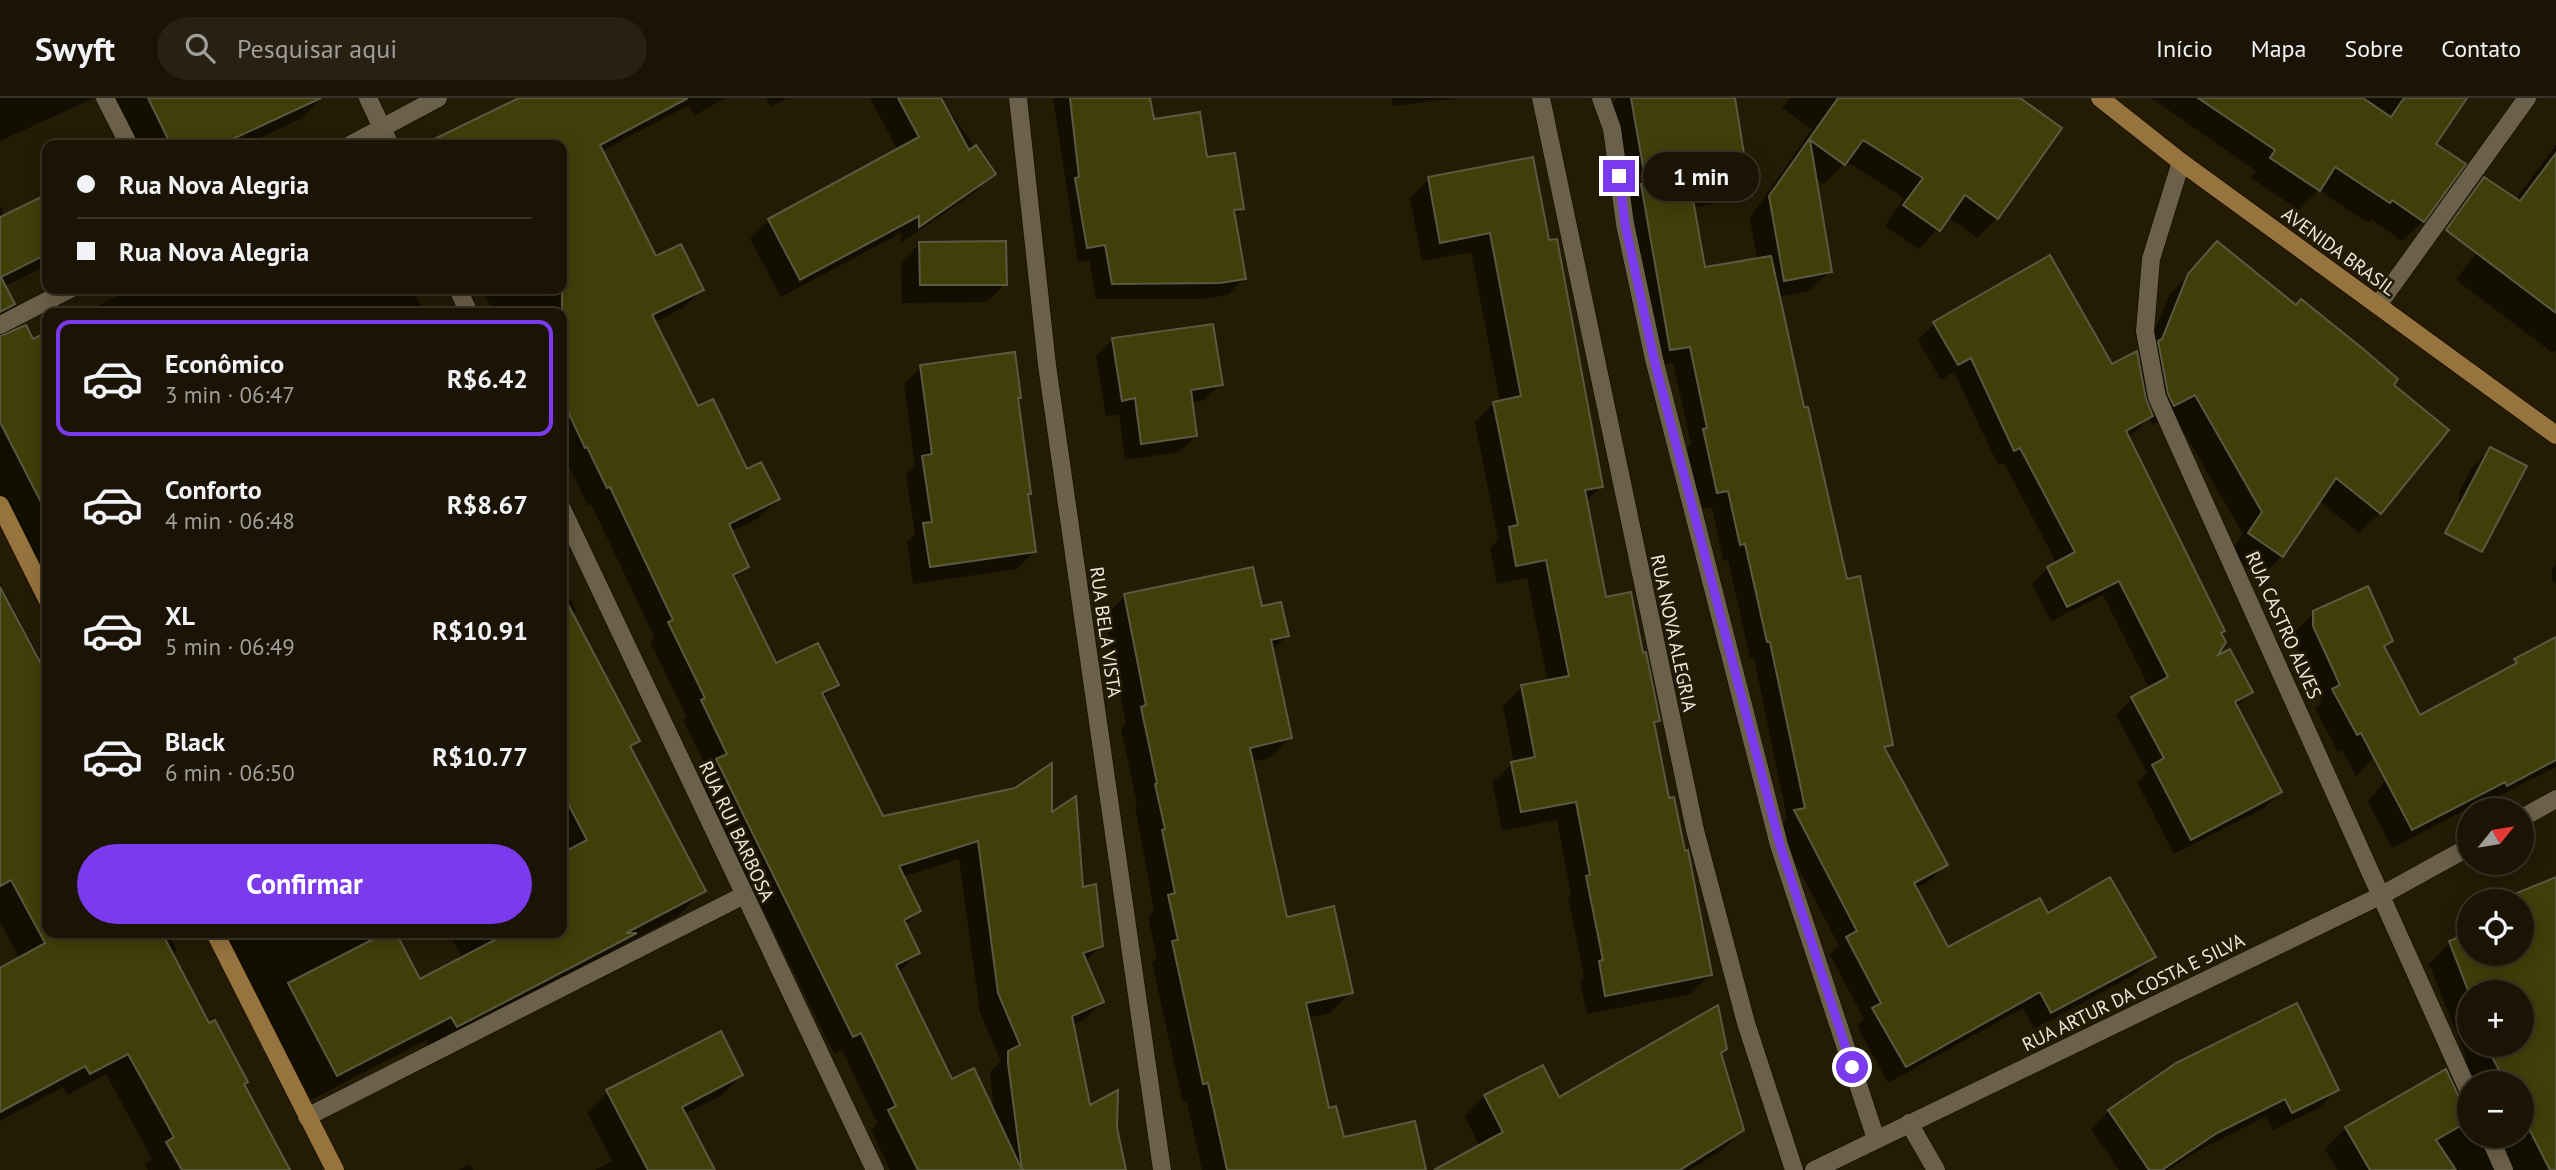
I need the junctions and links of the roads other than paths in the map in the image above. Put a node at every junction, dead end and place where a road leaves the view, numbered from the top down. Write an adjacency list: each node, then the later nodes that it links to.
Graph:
1 (105, 98): 10 (street)
2 (368, 98): 9 (street)
3 (438, 98): 9 (street)
4 (1018, 98): 32 (street, RUA BELA VISTA)
5 (1541, 98): 33 (street, RUA NOVA ALEGRIA)
6 (1601, 98): 28 (street)
7 (2100, 98): 11 (street, AVENIDA BRASIL)
8 (2527, 98): 13 (street)
9 (386, 137)
10 (127, 140)
11 (2181, 162): 13 (street, AVENIDA BRASIL); 23 (street, RUA CASTRO ALVES)
12 (60, 294): 14 (street)
13 (2378, 305): 15 (street, AVENIDA BRASIL)
14 (0, 325)
15 (2556, 435)
16 (0, 505): 18 (street)
17 (567, 520): 22 (street, RUA RUI BARBOSA)
18 (42, 589)
19 (2556, 799): 20 (street)
20 (2534, 811)
21 (2457, 854): 23 (street, RUA ARTUR DA COSTA E SILVA)
22 (744, 895): 26 (street); 31 (street, RUA RUI BARBOSA)
23 (2382, 895): 25 (street, RUA CASTRO ALVES); 27 (street, RUA ARTUR DA COSTA E SILVA)
24 (218, 938): 26 (street)
25 (2460, 1071)
26 (307, 1117): 30 (street)
27 (1909, 1123): 28 (street, RUA ARTUR DA COSTA E SILVA); 35 (street)
28 (1876, 1139): 34 (street, RUA ARTUR DA COSTA E SILVA)
29 (2494, 1148): 36 (street)
30 (335, 1170)
31 (875, 1170)
32 (1162, 1170)
33 (1794, 1170)
34 (1814, 1170)
35 (1936, 1170)
36 (2504, 1170)

